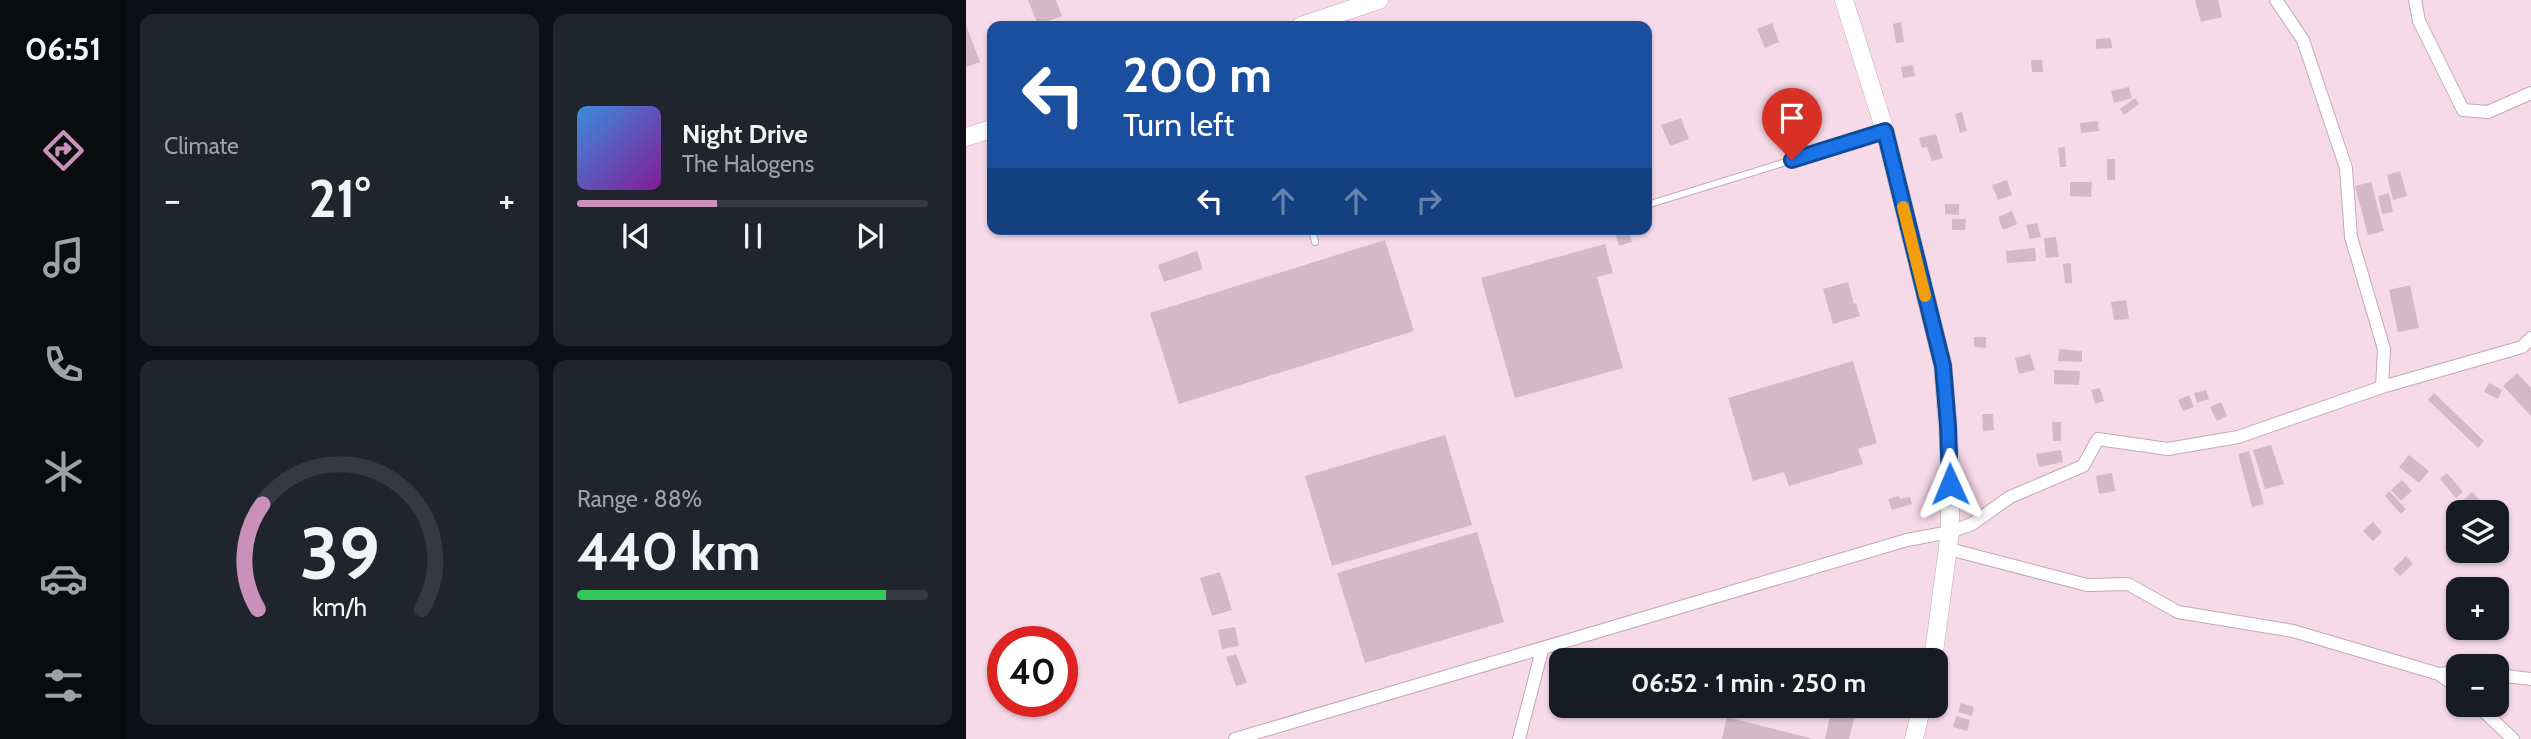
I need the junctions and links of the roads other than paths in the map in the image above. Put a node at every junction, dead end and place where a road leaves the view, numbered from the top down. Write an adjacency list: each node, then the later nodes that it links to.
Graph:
1 (1379, 0): 5 (street)
2 (1844, 0): 8 (street)
3 (2276, 0): 14 (street)
4 (2415, 0): 6 (street)
5 (1316, 21)
6 (2531, 93)
7 (987, 131): 9 (street)
8 (1885, 131): 10 (lane); 15 (street)
9 (966, 137)
10 (1652, 203)
11 (1313, 235): 12 (lane)
12 (1315, 242)
13 (2531, 338): 14 (street)
14 (2382, 387): 15 (street)
15 (1950, 541): 16 (street); 17 (street); 19 (street)
16 (1935, 648)
17 (1542, 650): 25 (street); 26 (street)
18 (2446, 673): 19 (street)
19 (2439, 674): 22 (street)
20 (2509, 676): 21 (street)
21 (2531, 679)
22 (2446, 680)
23 (2490, 717): 28 (street)
24 (1919, 718): 27 (street)
25 (1235, 739)
26 (1519, 739)
27 (1914, 739)
28 (2513, 739)

